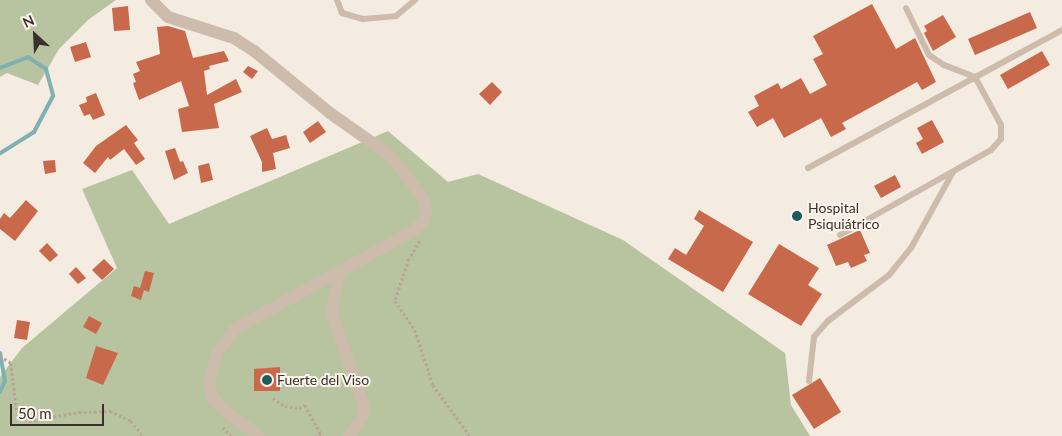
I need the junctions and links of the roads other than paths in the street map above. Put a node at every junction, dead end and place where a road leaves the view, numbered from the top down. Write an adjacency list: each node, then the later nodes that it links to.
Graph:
1 (151, 0): 10 (street)
2 (337, 0): 3 (lane)
3 (415, 0)
4 (906, 8): 6 (lane)
5 (1062, 30): 6 (lane)
6 (975, 77): 7 (lane); 8 (lane)
7 (808, 168)
8 (954, 171): 9 (lane); 11 (lane)
9 (840, 235)
10 (340, 272): 12 (street); 13 (street)
11 (809, 381)
12 (259, 436)
13 (350, 436)

